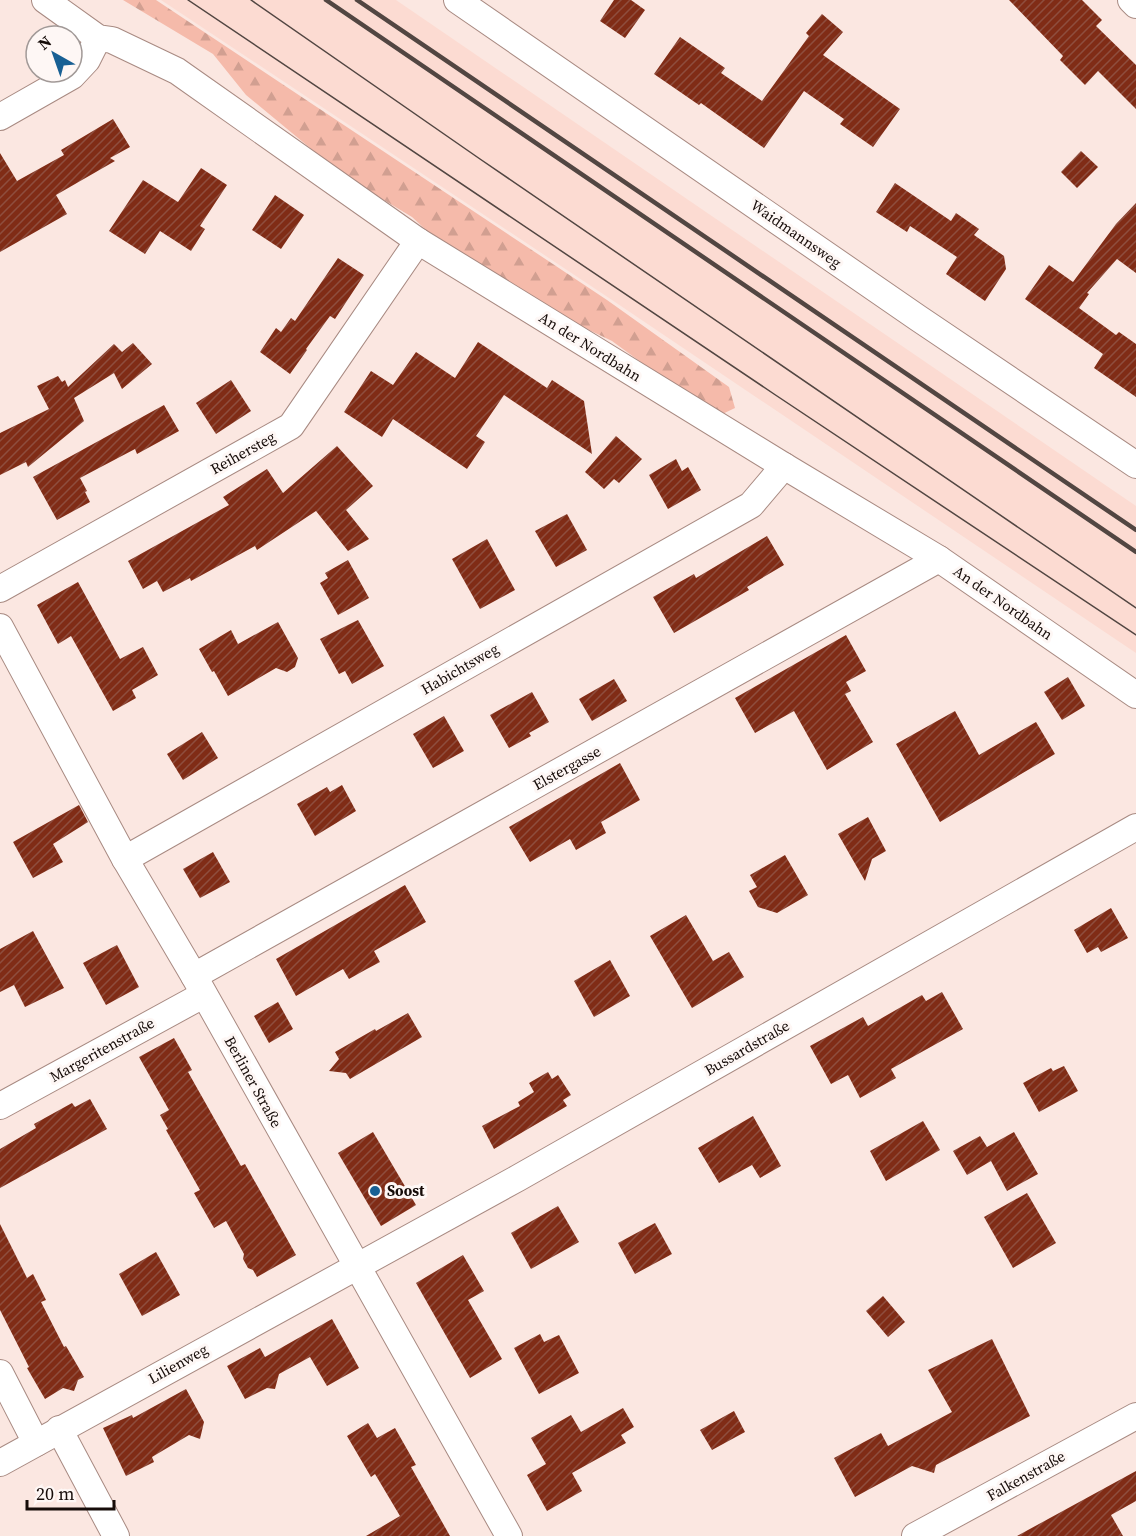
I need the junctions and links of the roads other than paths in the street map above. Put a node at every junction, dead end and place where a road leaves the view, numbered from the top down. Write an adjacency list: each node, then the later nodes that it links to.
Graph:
1 (45, 0): 5 (street, An der Nordbahn)
2 (457, 0): 8 (street, Waidmannsweg)
3 (1131, 0): 4 (street)
4 (1136, 5)
5 (98, 38): 6 (street); 7 (street, An der Nordbahn)
6 (0, 117)
7 (418, 241): 9 (street, An der Nordbahn); 11 (street, Reihersteg)
8 (1136, 465)
9 (784, 466): 10 (street, An der Nordbahn); 15 (street, Habichtsweg)
10 (939, 559): 13 (street, An der Nordbahn); 16 (street, Elstergasse)
11 (0, 589)
12 (0, 627): 15 (street, Berliner Straße)
13 (1136, 695)
14 (1136, 827): 18 (street, Bussardstraße)
15 (125, 859): 16 (street, Berliner Straße)
16 (199, 986): 17 (street, Margeritenstraße); 18 (street, Berliner Straße)
17 (0, 1106)
18 (357, 1266): 21 (street, Lilienweg); 25 (street, Berliner Straße)
19 (0, 1372): 22 (street)
20 (1136, 1416): 26 (street, Falkenstraße)
21 (59, 1429): 22 (street, Lilienweg); 24 (street)
22 (36, 1443): 23 (street, Lilienweg)
23 (0, 1463)
24 (116, 1536)
25 (508, 1536)
26 (915, 1536)

